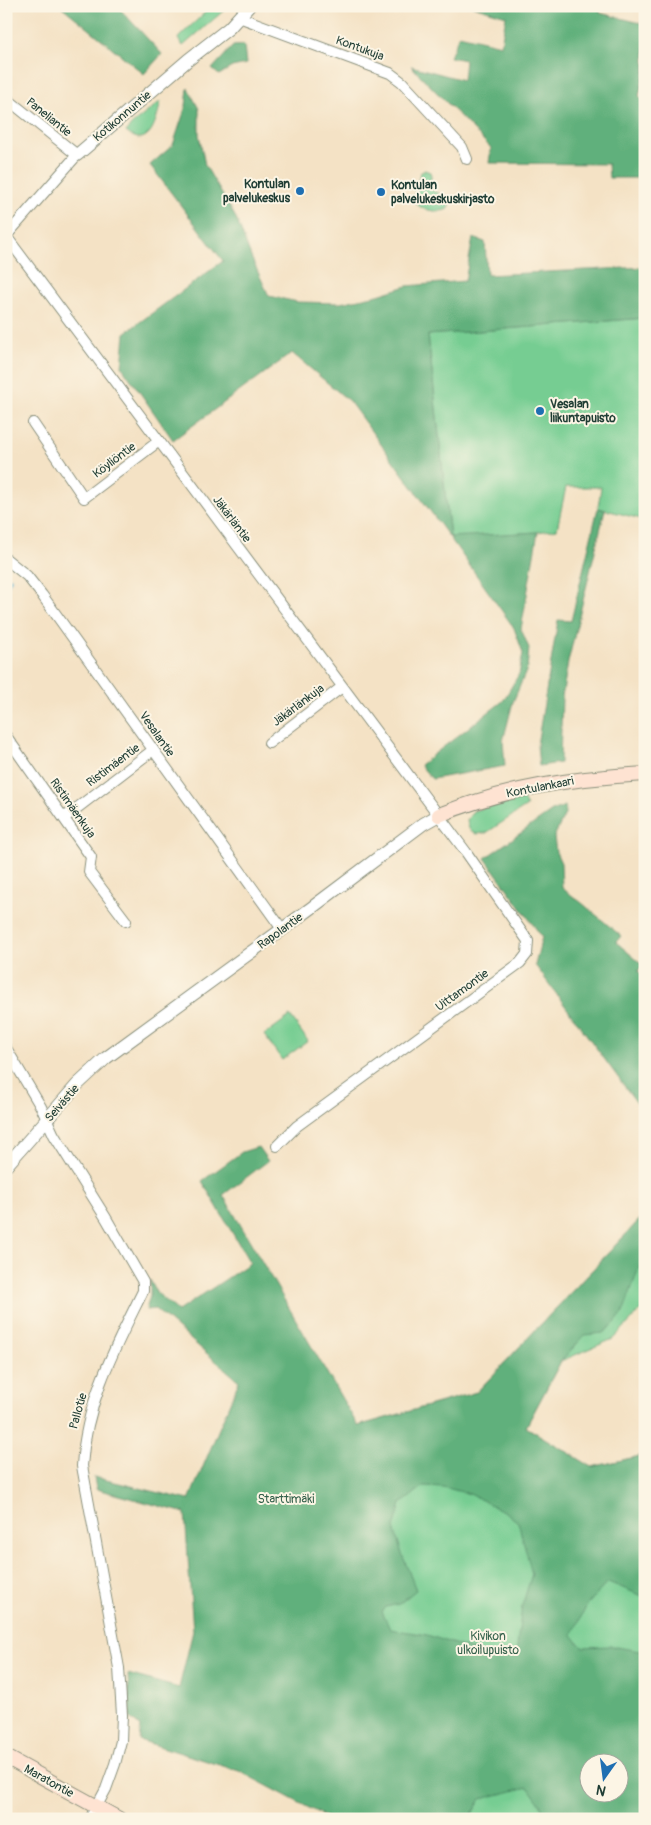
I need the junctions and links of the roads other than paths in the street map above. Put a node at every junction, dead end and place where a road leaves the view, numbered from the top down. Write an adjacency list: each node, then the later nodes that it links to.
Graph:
1 (249, 6): 2 (street, Kotikonnuntie)
2 (240, 17): 4 (street, Kotikonnuntie); 5 (street, Kontukuja)
3 (6, 98): 4 (street, Paneliantie)
4 (77, 155): 6 (street, Kotikonnuntie)
5 (467, 158)
6 (6, 236): 8 (street, Jäkärläntie)
7 (33, 423): 8 (street, Köyliöntie)
8 (159, 441): 10 (street, Jäkärläntie)
9 (6, 559): 13 (street, Vesalantie)
10 (342, 687): 12 (street, Jäkärlänkuja); 15 (street, Jäkärläntie)
11 (6, 736): 16 (street, Ristimäenkuja)
12 (269, 743)
13 (153, 750): 16 (street, Ristimäentie); 18 (street, Vesalantie)
14 (645, 774): 15 (main road, Kontulankaari)
15 (439, 816): 18 (street, Rapolantie); 22 (street, Uittamontie)
16 (64, 818): 17 (street, Ristimäenkuja)
17 (126, 921)
18 (282, 929): 19 (street, Rapolantie)
19 (122, 1047): 21 (street, Seivästie)
20 (6, 1048): 21 (street, Pallotie)
21 (47, 1121): 23 (street, Seivästie); 25 (street, Pallotie)
22 (277, 1146)
23 (6, 1166)
24 (6, 1757): 25 (main road, Maratontie)
25 (97, 1806): 26 (street, Pallotie); 27 (main road, Maratontie)
26 (90, 1819)
27 (119, 1819)

